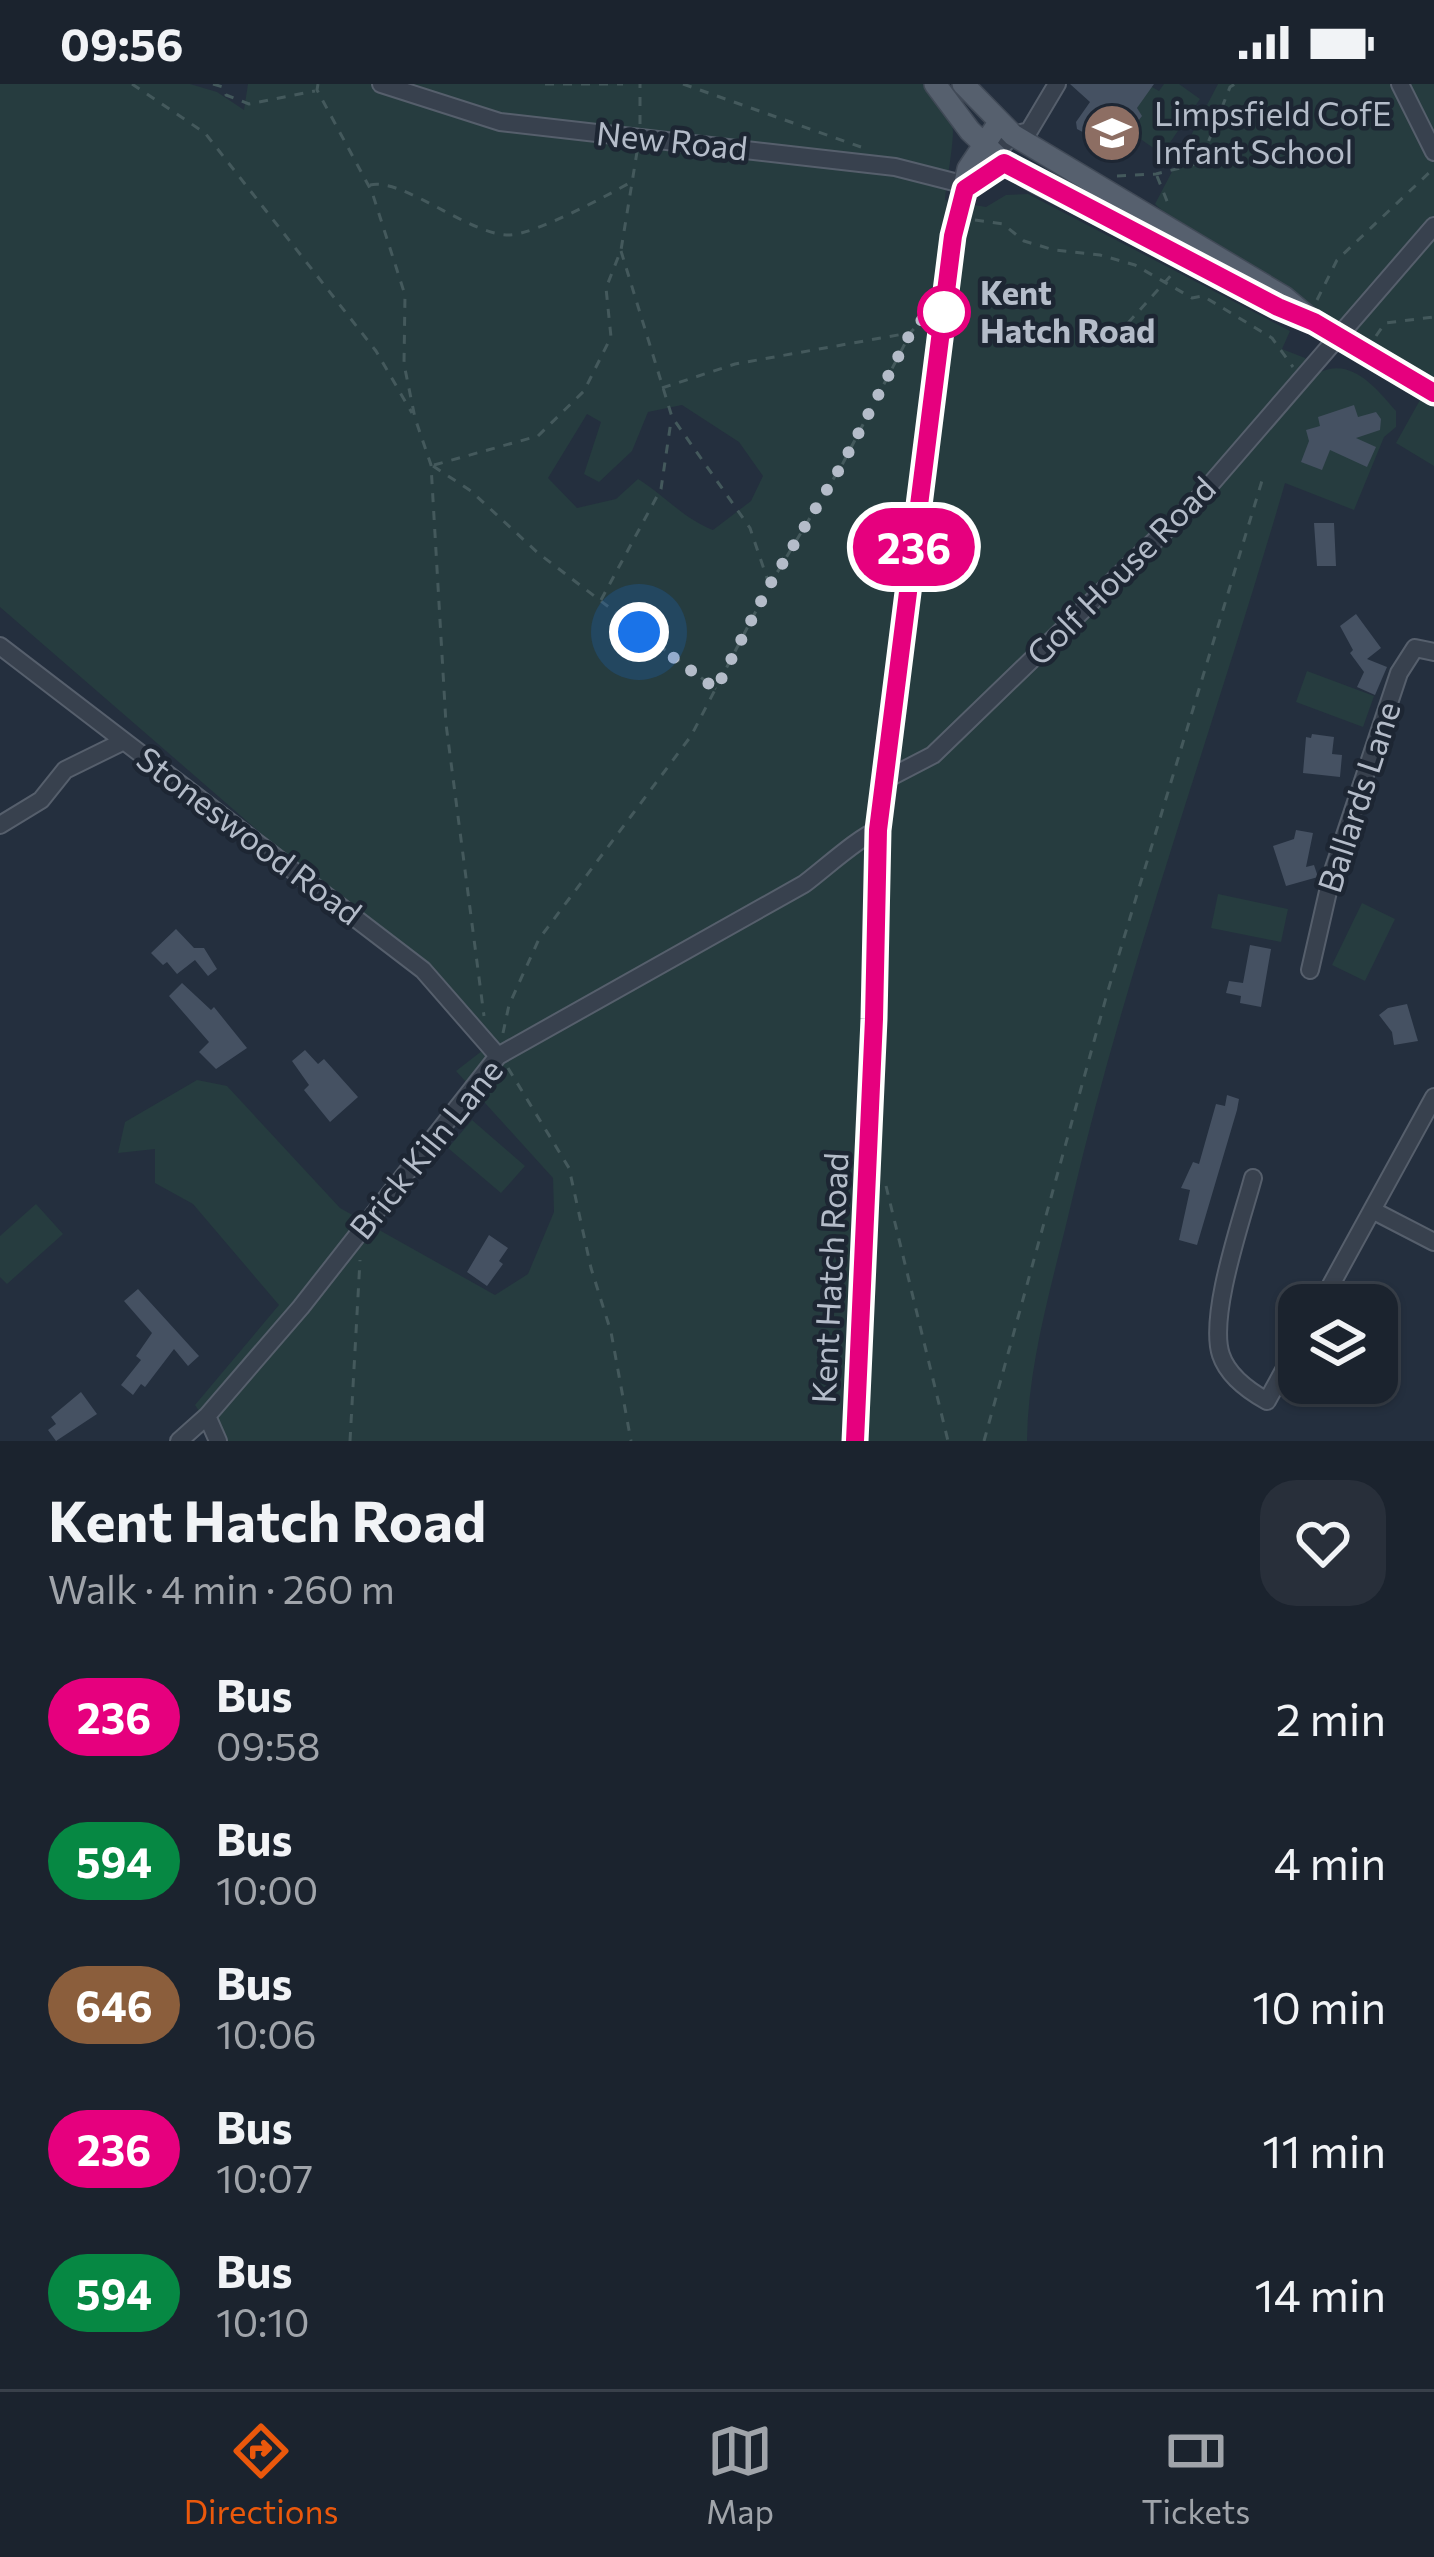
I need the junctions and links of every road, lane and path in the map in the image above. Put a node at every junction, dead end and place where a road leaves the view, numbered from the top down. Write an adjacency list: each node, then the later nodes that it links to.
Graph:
1 (132, 84): 40 (path)
2 (213, 84): 13 (path)
3 (381, 84): 15 (street, New Road)
4 (545, 84): 5 (path)
5 (623, 84)
6 (640, 84): 15 (path)
7 (682, 84): 16 (path)
8 (935, 84): 18 (main road)
9 (963, 84): 14 (main road)
10 (1058, 84): 14 (street)
11 (1235, 84): 20 (path)
12 (1400, 84): 17 (street)
13 (318, 87): 22 (path)
14 (1010, 133): 18 (main road); 31 (main road)
15 (639, 137): 21 (path); 23 (street, New Road)
16 (871, 151)
17 (1434, 152)
18 (994, 155): 23 (main road); 27 (main road)
19 (1434, 168): 31 (path)
20 (1114, 176)
21 (632, 181): 22 (path); 26 (path)
22 (369, 185): 40 (path)
23 (965, 189): 24 (main road, Kent Hatch Road)
24 (956, 218): 28 (path); 29 (main road, Kent Hatch Road)
25 (1434, 226): 34 (street, Golf House Road)
26 (621, 250): 37 (path); 41 (path)
27 (1190, 258): 28 (path); 31 (main road)
28 (1164, 281): 32 (path); 36 (path)
29 (945, 299): 33 (path); 49 (main road, Kent Hatch Road)
30 (1434, 317): 35 (path)
31 (1314, 322): 34 (main road)
32 (1128, 323)
33 (911, 332): 37 (path); 43 (path)
34 (1339, 338): 35 (main road); 36 (street, Golf House Road)
35 (1365, 352): 38 (main road)
36 (1300, 379): 49 (street, Golf House Road)
37 (662, 388): 39 (path)
38 (1434, 393)
39 (672, 417): 43 (path); 44 (path)
40 (416, 418): 41 (path)
41 (431, 466): 44 (path); 53 (path)
42 (1264, 474): 70 (path)
43 (769, 586): 47 (path)
44 (600, 601): 47 (path)
45 (0, 646): 48 (street, Stoneswood Road)
46 (1434, 652): 52 (street, Ballards Lane)
47 (716, 689): 54 (path)
48 (124, 741): 50 (street); 53 (street, Stoneswood Road)
49 (884, 781): 51 (main road, Kent Hatch Road)
50 (0, 825)
51 (878, 830): 54 (street, Brick Kiln Lane); 68 (main road, Kent Hatch Road)
52 (1310, 970)
53 (487, 1039): 54 (street, Stoneswood Road)
54 (498, 1056): 63 (street, Brick Kiln Lane); 67 (path)
55 (1434, 1097): 58 (street)
56 (1253, 1178): 62 (street)
57 (886, 1189): 69 (path)
58 (1372, 1210): 59 (street); 61 (street)
59 (1434, 1242)
60 (360, 1263): 66 (path)
61 (1331, 1284)
62 (1278, 1381)
63 (207, 1416): 64 (street, Brick Kiln Lane); 65 (street)
64 (179, 1441)
65 (218, 1441)
66 (350, 1441)
67 (631, 1441)
68 (855, 1441)
69 (948, 1441)
70 (983, 1441)

